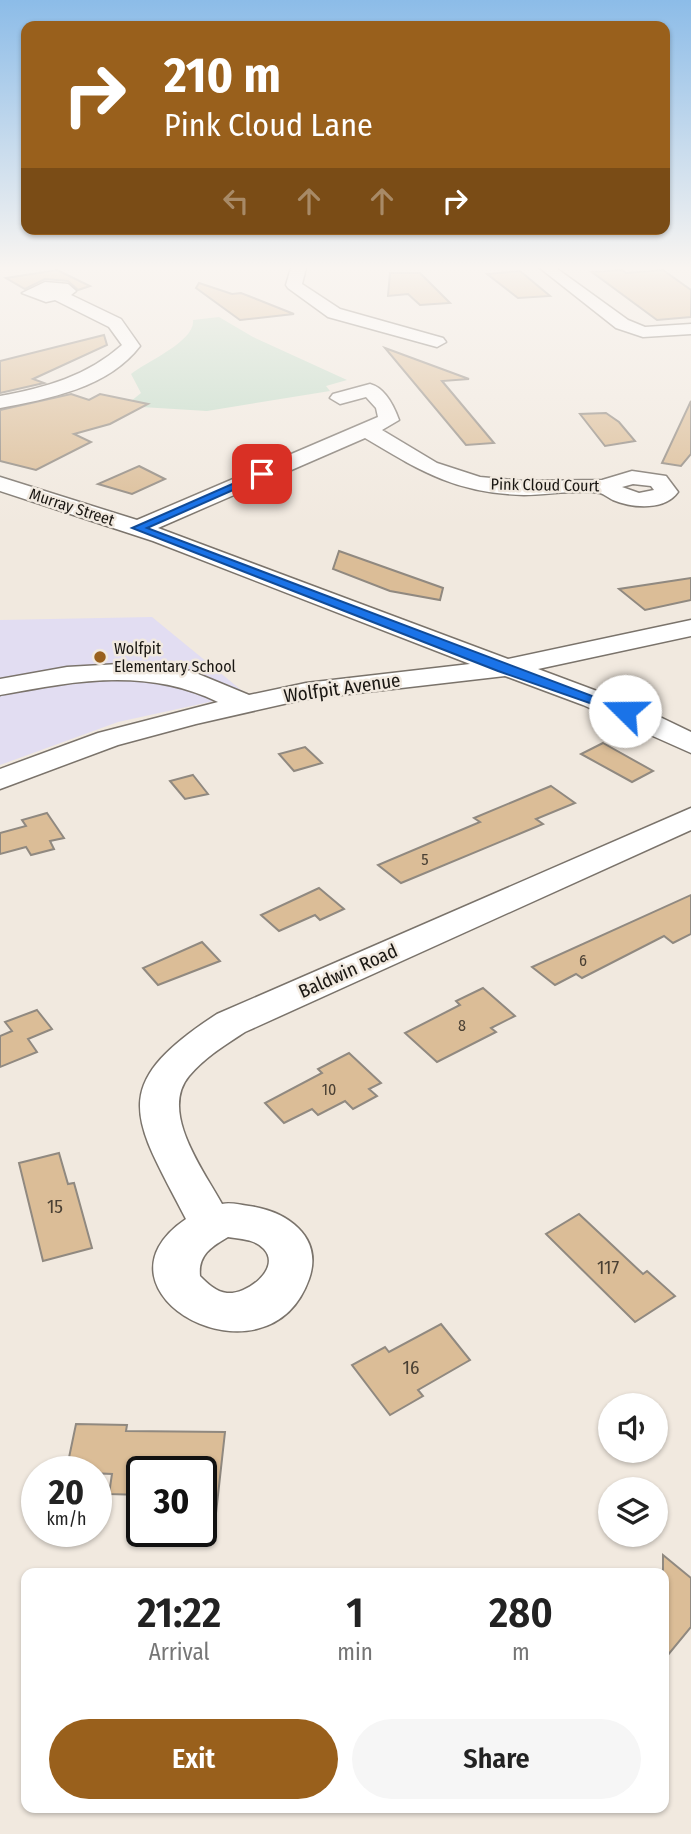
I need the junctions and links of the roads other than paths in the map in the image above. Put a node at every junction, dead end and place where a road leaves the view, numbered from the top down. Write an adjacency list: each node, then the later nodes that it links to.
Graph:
1 (124, 354): 3 (street)
2 (340, 398): 4 (street)
3 (0, 402)
4 (369, 431): 6 (street, Pink Cloud Court); 7 (street)
5 (0, 485): 7 (street, Murray Street)
6 (609, 486)
7 (138, 528): 9 (street, Murray Street)
8 (691, 628): 9 (street, Wolfpit Avenue)
9 (503, 668): 11 (street, Wolfpit Avenue); 12 (street, Murray Street)
10 (0, 687): 11 (street)
11 (246, 704): 13 (street, Wolfpit Avenue)
12 (691, 744)
13 (0, 780)
14 (691, 818): 15 (street, Baldwin Road)
15 (211, 1224)

